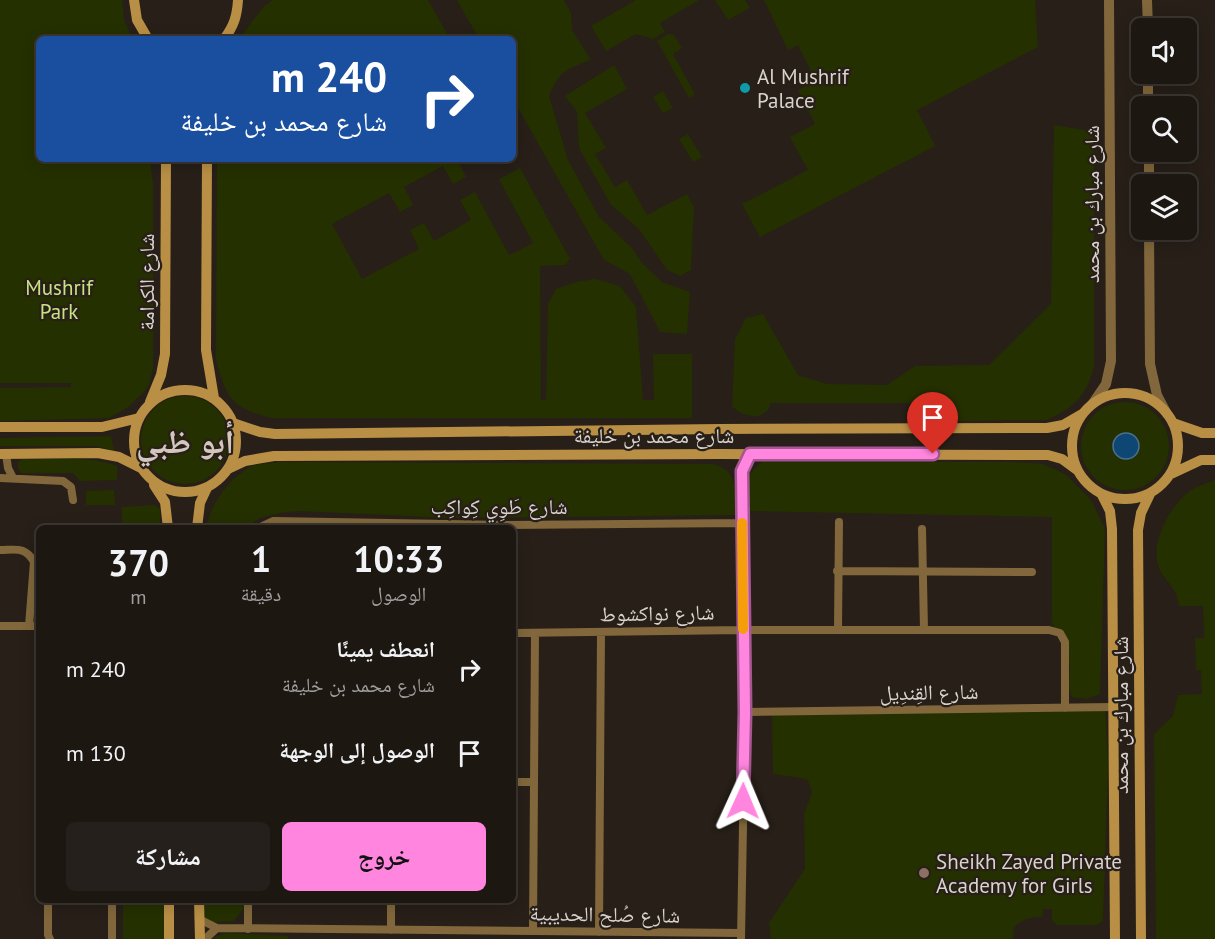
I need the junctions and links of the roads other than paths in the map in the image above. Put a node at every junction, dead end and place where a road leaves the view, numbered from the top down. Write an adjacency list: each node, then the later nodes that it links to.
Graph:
1 (134, 0): 6 (main road)
2 (238, 0): 7 (main road)
3 (1109, 0): 13 (street, شارع مبارك بن محمد)
4 (1147, 0): 5 (street)
5 (1148, 18)
6 (146, 36)
7 (226, 36)
8 (166, 162): 12 (main road, شارع الكرامة)
9 (207, 162): 11 (main road)
10 (1149, 240): 16 (street)
11 (214, 398): 12 (main road); 17 (main road)
12 (150, 403): 15 (main road)
13 (1093, 403): 14 (main road); 16 (main road)
14 (1082, 414): 17 (main road, شارع محمد بن خليفة); 27 (main road)
15 (139, 418): 18 (main road); 24 (main road)
16 (1170, 418): 19 (main road); 28 (main road)
17 (233, 423): 25 (main road)
18 (0, 427)
19 (1215, 433)
20 (733, 454): 21 (main road, شارع محمد بن خليفة); 25 (main road, شارع محمد بن خليفة); 26 (street)
21 (750, 454): 26 (street); 27 (main road, شارع محمد بن خليفة)
22 (2, 456): 24 (main road); 30 (street)
23 (1215, 460): 28 (main road)
24 (141, 468): 31 (main road)
25 (228, 469): 32 (main road)
26 (742, 471): 37 (street)
27 (1077, 471): 34 (main road)
28 (1171, 474): 33 (main road)
29 (0, 478): 30 (street)
30 (13, 478): 35 (street)
31 (151, 480): 32 (main road); 38 (main road)
32 (207, 488): 39 (main road)
33 (1150, 494): 34 (main road); 82 (main road, شارع مبارك بن محمد)
34 (1102, 495): 57 (main road, شارع مبارك بن محمد)
35 (73, 500)
36 (839, 522): 45 (street)
37 (742, 523): 41 (street, شارع طَوِي كِواكِب); 52 (street)
38 (168, 525)
39 (197, 525)
40 (264, 525): 42 (street, شارع طَوِي كِواكِب)
41 (507, 525)
42 (507, 525)
43 (922, 529): 46 (street)
44 (0, 550): 49 (street)
45 (837, 571): 46 (street); 51 (street)
46 (924, 572): 47 (street); 53 (street)
47 (1032, 572)
48 (0, 626): 49 (street)
49 (29, 626): 50 (street)
50 (36, 626)
51 (838, 629): 52 (street, شارع نواكشوط); 53 (street, شارع نواكشوط)
52 (743, 630): 54 (street, شارع نواكشوط); 59 (street)
53 (924, 630): 58 (street, شارع نواكشوط)
54 (601, 632): 56 (street, شارع نواكشوط); 73 (street)
55 (516, 633): 56 (street, شارع نواكشوط)
56 (535, 633): 61 (street)
57 (1113, 707): 58 (street, شارع القِندِيل); 81 (main road, شارع مبارك بن محمد)
58 (1065, 708): 59 (street, شارع القِندِيل)
59 (745, 712): 75 (street)
60 (516, 782): 61 (street)
61 (534, 782): 72 (street)
62 (48, 903): 76 (street)
63 (112, 903): 77 (street)
64 (169, 903): 78 (main road)
65 (199, 903): 68 (main road)
66 (248, 903): 70 (street)
67 (392, 903): 71 (street)
68 (199, 919): 69 (street, شارع صُلح الحديبية); 79 (main road)
69 (217, 928): 70 (street, شارع صُلح الحديبية); 80 (street)
70 (248, 929): 71 (street, شارع صُلح الحديبية)
71 (391, 930): 72 (street, شارع صُلح الحديبية)
72 (533, 931): 74 (street, شارع صُلح الحديبية)
73 (599, 932): 74 (street, شارع صُلح الحديبية); 75 (street, شارع صُلح الحديبية)
74 (545, 935)
75 (741, 936)
76 (50, 939)
77 (112, 939)
78 (169, 939)
79 (200, 939)
80 (205, 939)
81 (1115, 939)
82 (1141, 939)

